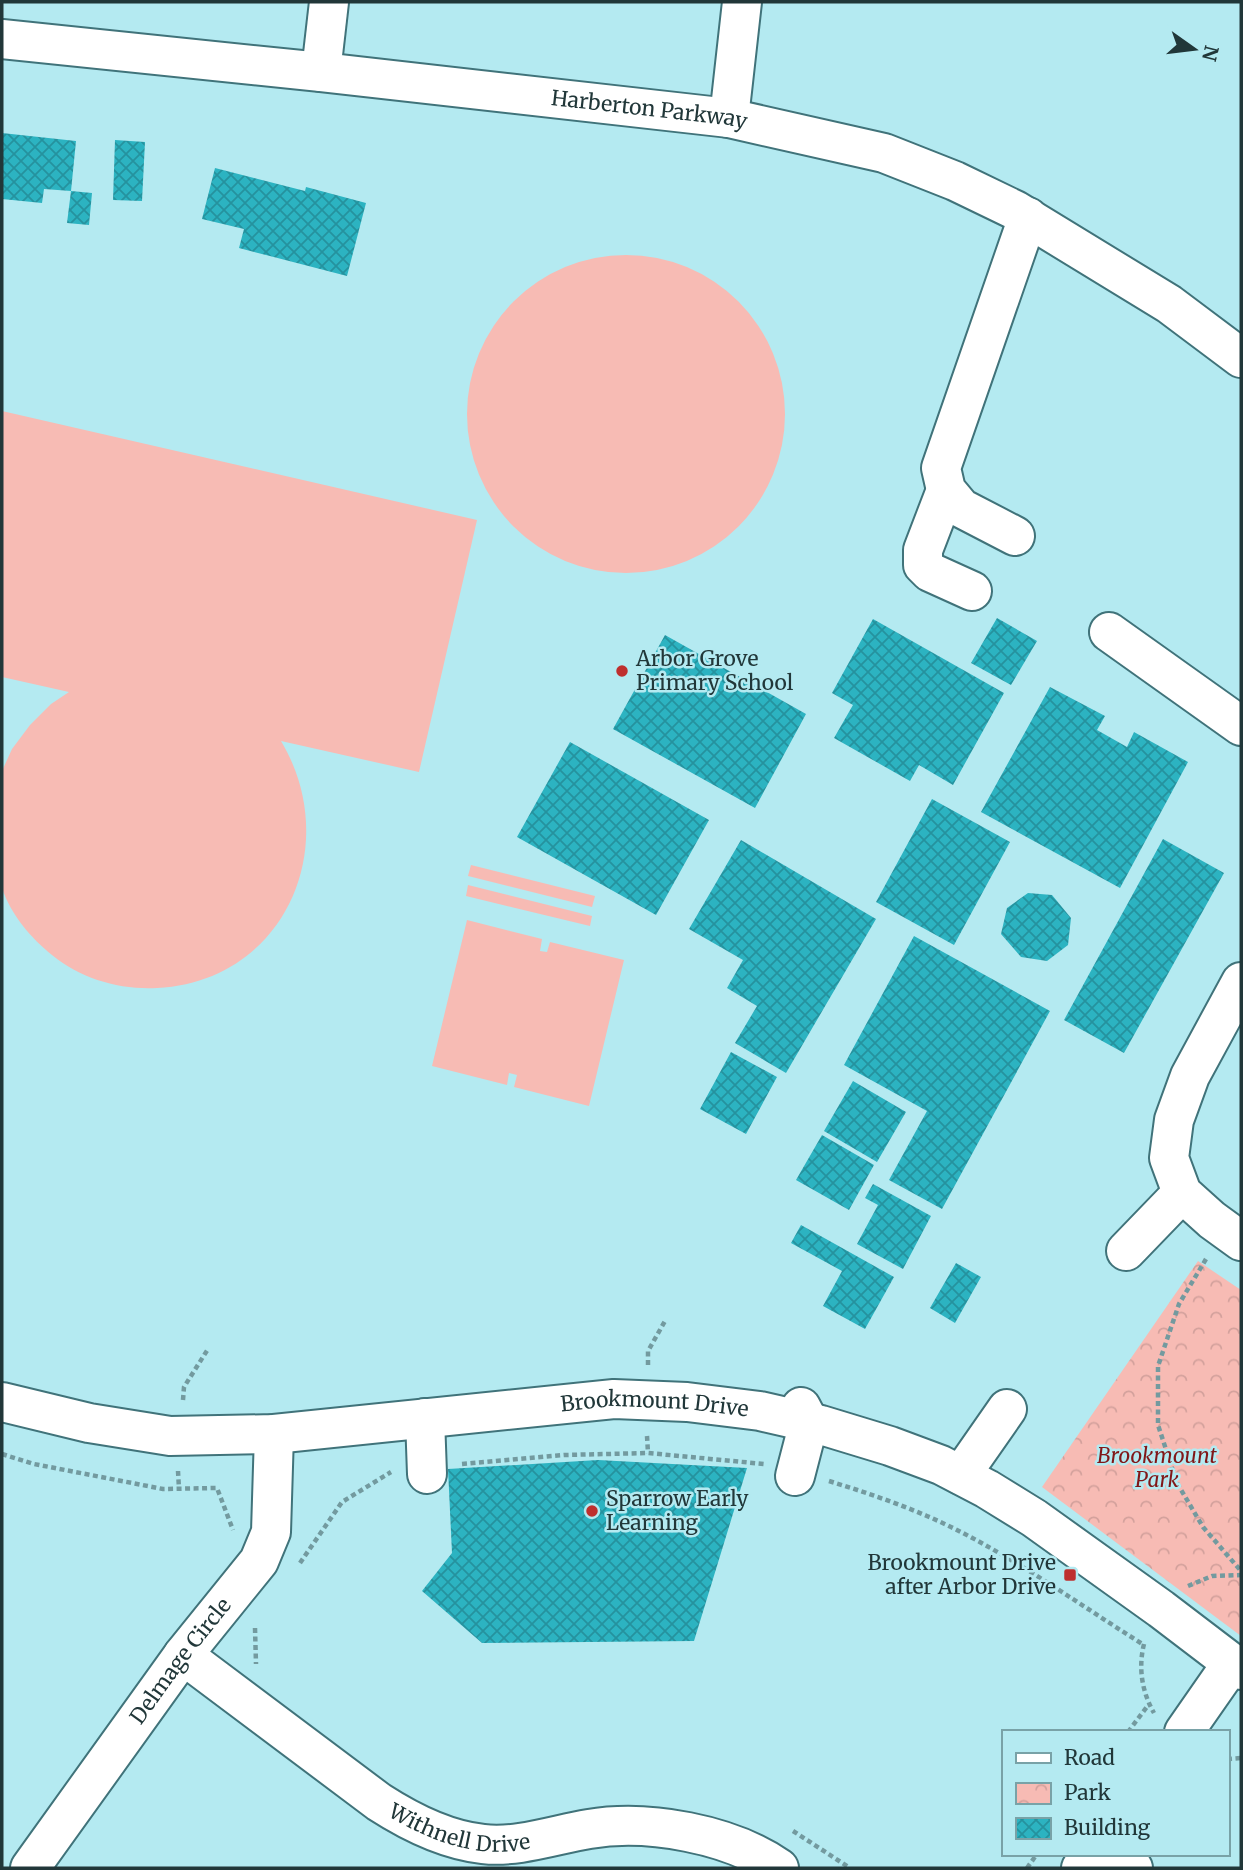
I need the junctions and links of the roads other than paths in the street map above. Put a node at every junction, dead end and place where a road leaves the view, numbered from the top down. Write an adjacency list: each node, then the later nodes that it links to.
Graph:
1 (329, 2): 4 (street)
2 (742, 2): 5 (street)
3 (2, 39): 4 (street, Harberton Parkway)
4 (321, 72): 5 (street, Harberton Parkway)
5 (729, 118): 6 (street, Harberton Parkway)
6 (1028, 217): 7 (street, Harberton Parkway); 8 (street)
7 (1241, 358)
8 (946, 490): 9 (street); 10 (street)
9 (1015, 536)
10 (972, 591)
11 (1109, 632): 12 (street)
12 (1241, 726)
13 (1241, 982): 14 (street)
14 (1182, 1192): 15 (street); 16 (street)
15 (1225, 1247)
16 (1126, 1251)
17 (2, 1402): 21 (street, Brookmount Drive)
18 (1007, 1409): 24 (street)
19 (805, 1415): 20 (street, Brookmount Drive); 23 (street); 24 (street, Brookmount Drive)
20 (425, 1418): 21 (street, Brookmount Drive); 22 (street)
21 (274, 1434): 25 (street, Delmage Circle)
22 (427, 1470)
23 (795, 1473)
24 (961, 1475): 26 (street, Brookmount Drive)
25 (183, 1655): 28 (street, Withnell Drive); 30 (street, Delmage Circle)
26 (1237, 1667): 27 (street)
27 (1186, 1730)
28 (483, 1856): 31 (street, Withnell Drive)
29 (1115, 1856): 32 (street)
30 (30, 1868)
31 (779, 1868)
32 (1133, 1868)

